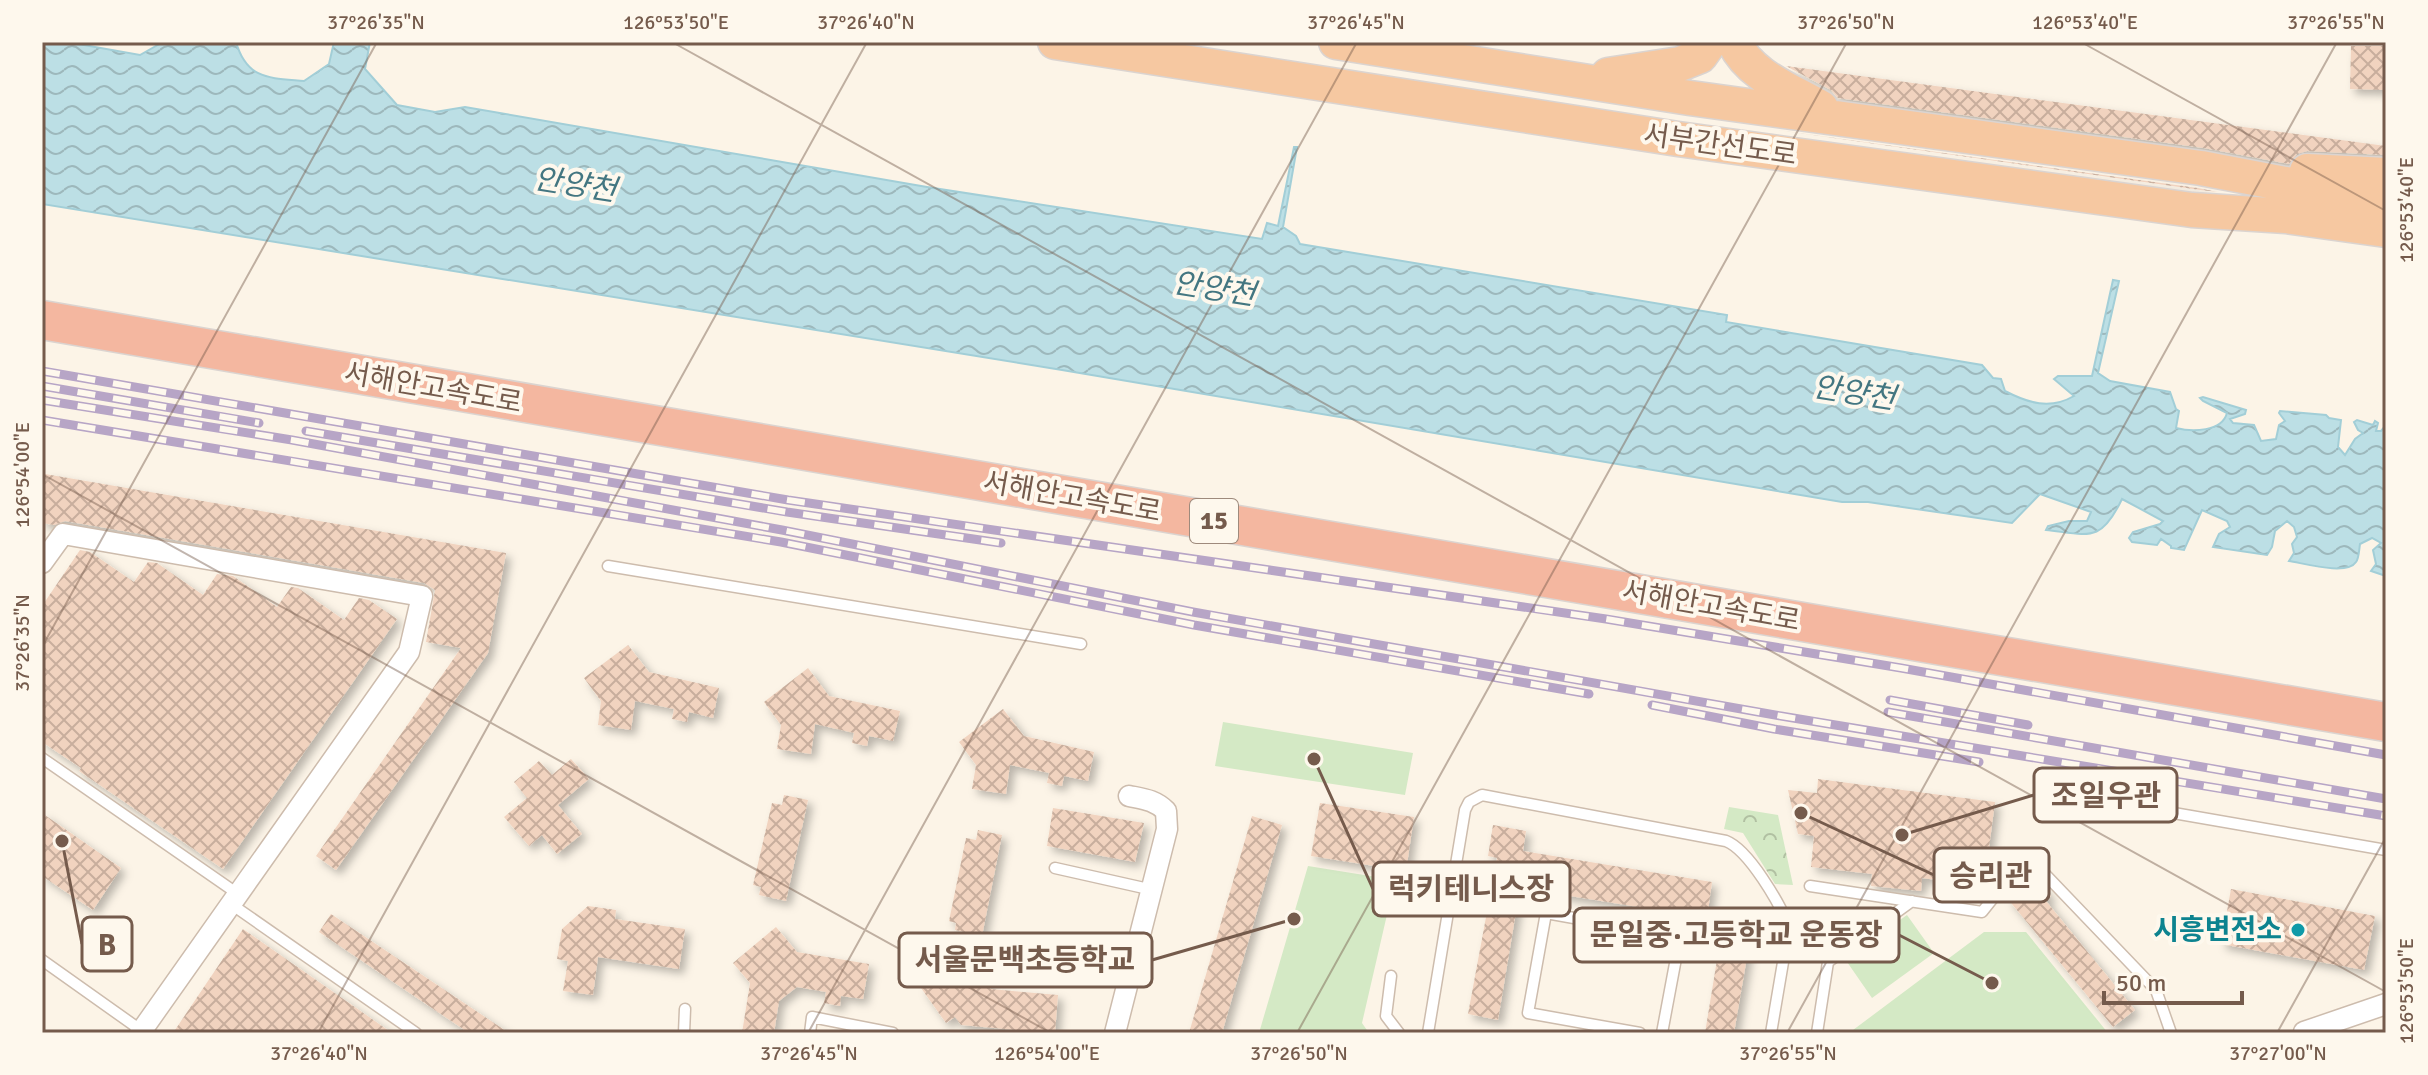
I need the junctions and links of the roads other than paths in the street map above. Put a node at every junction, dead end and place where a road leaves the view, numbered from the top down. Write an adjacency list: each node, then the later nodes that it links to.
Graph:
1 (1055, 42): 8 (highway, 서부간선도로)
2 (1336, 42): 5 (highway, 서부간선도로)
3 (1710, 42): 5 (highway)
4 (1734, 42): 6 (highway)
5 (1580, 80): 6 (highway, 서부간선도로)
6 (1839, 118): 7 (highway, 서부간선도로)
7 (2382, 181)
8 (2192, 210): 9 (highway, 서부간선도로); 10 (highway)
9 (2386, 230)
10 (2386, 253)
11 (42, 320): 16 (highway, 서해안고속도로 / 15, bridge)
12 (42, 346): 17 (highway, 서해안고속도로 / 15)
13 (45, 552): 25 (street)
14 (608, 566): 15 (lane)
15 (1081, 644)
16 (2386, 722)
17 (2386, 745)
18 (42, 758): 25 (lane)
19 (1129, 796): 24 (street)
20 (2162, 811): 21 (lane)
21 (2386, 850)
22 (1055, 868): 24 (lane)
23 (1810, 886): 26 (lane)
24 (1153, 890): 37 (street)
25 (235, 899): 31 (street); 33 (lane)
26 (1912, 901): 43 (lane); 44 (lane)
27 (42, 960): 31 (lane)
28 (1391, 976): 38 (lane)
29 (2386, 1004): 32 (street)
30 (685, 1009): 34 (lane)
31 (141, 1032)
32 (2304, 1032)
33 (416, 1033)
34 (684, 1033)
35 (810, 1033): 36 (lane)
36 (893, 1033)
37 (1115, 1033)
38 (1399, 1033)
39 (1428, 1033): 42 (lane)
40 (1640, 1033): 41 (lane)
41 (1662, 1033)
42 (1771, 1033)
43 (1817, 1033)
44 (2171, 1033)

